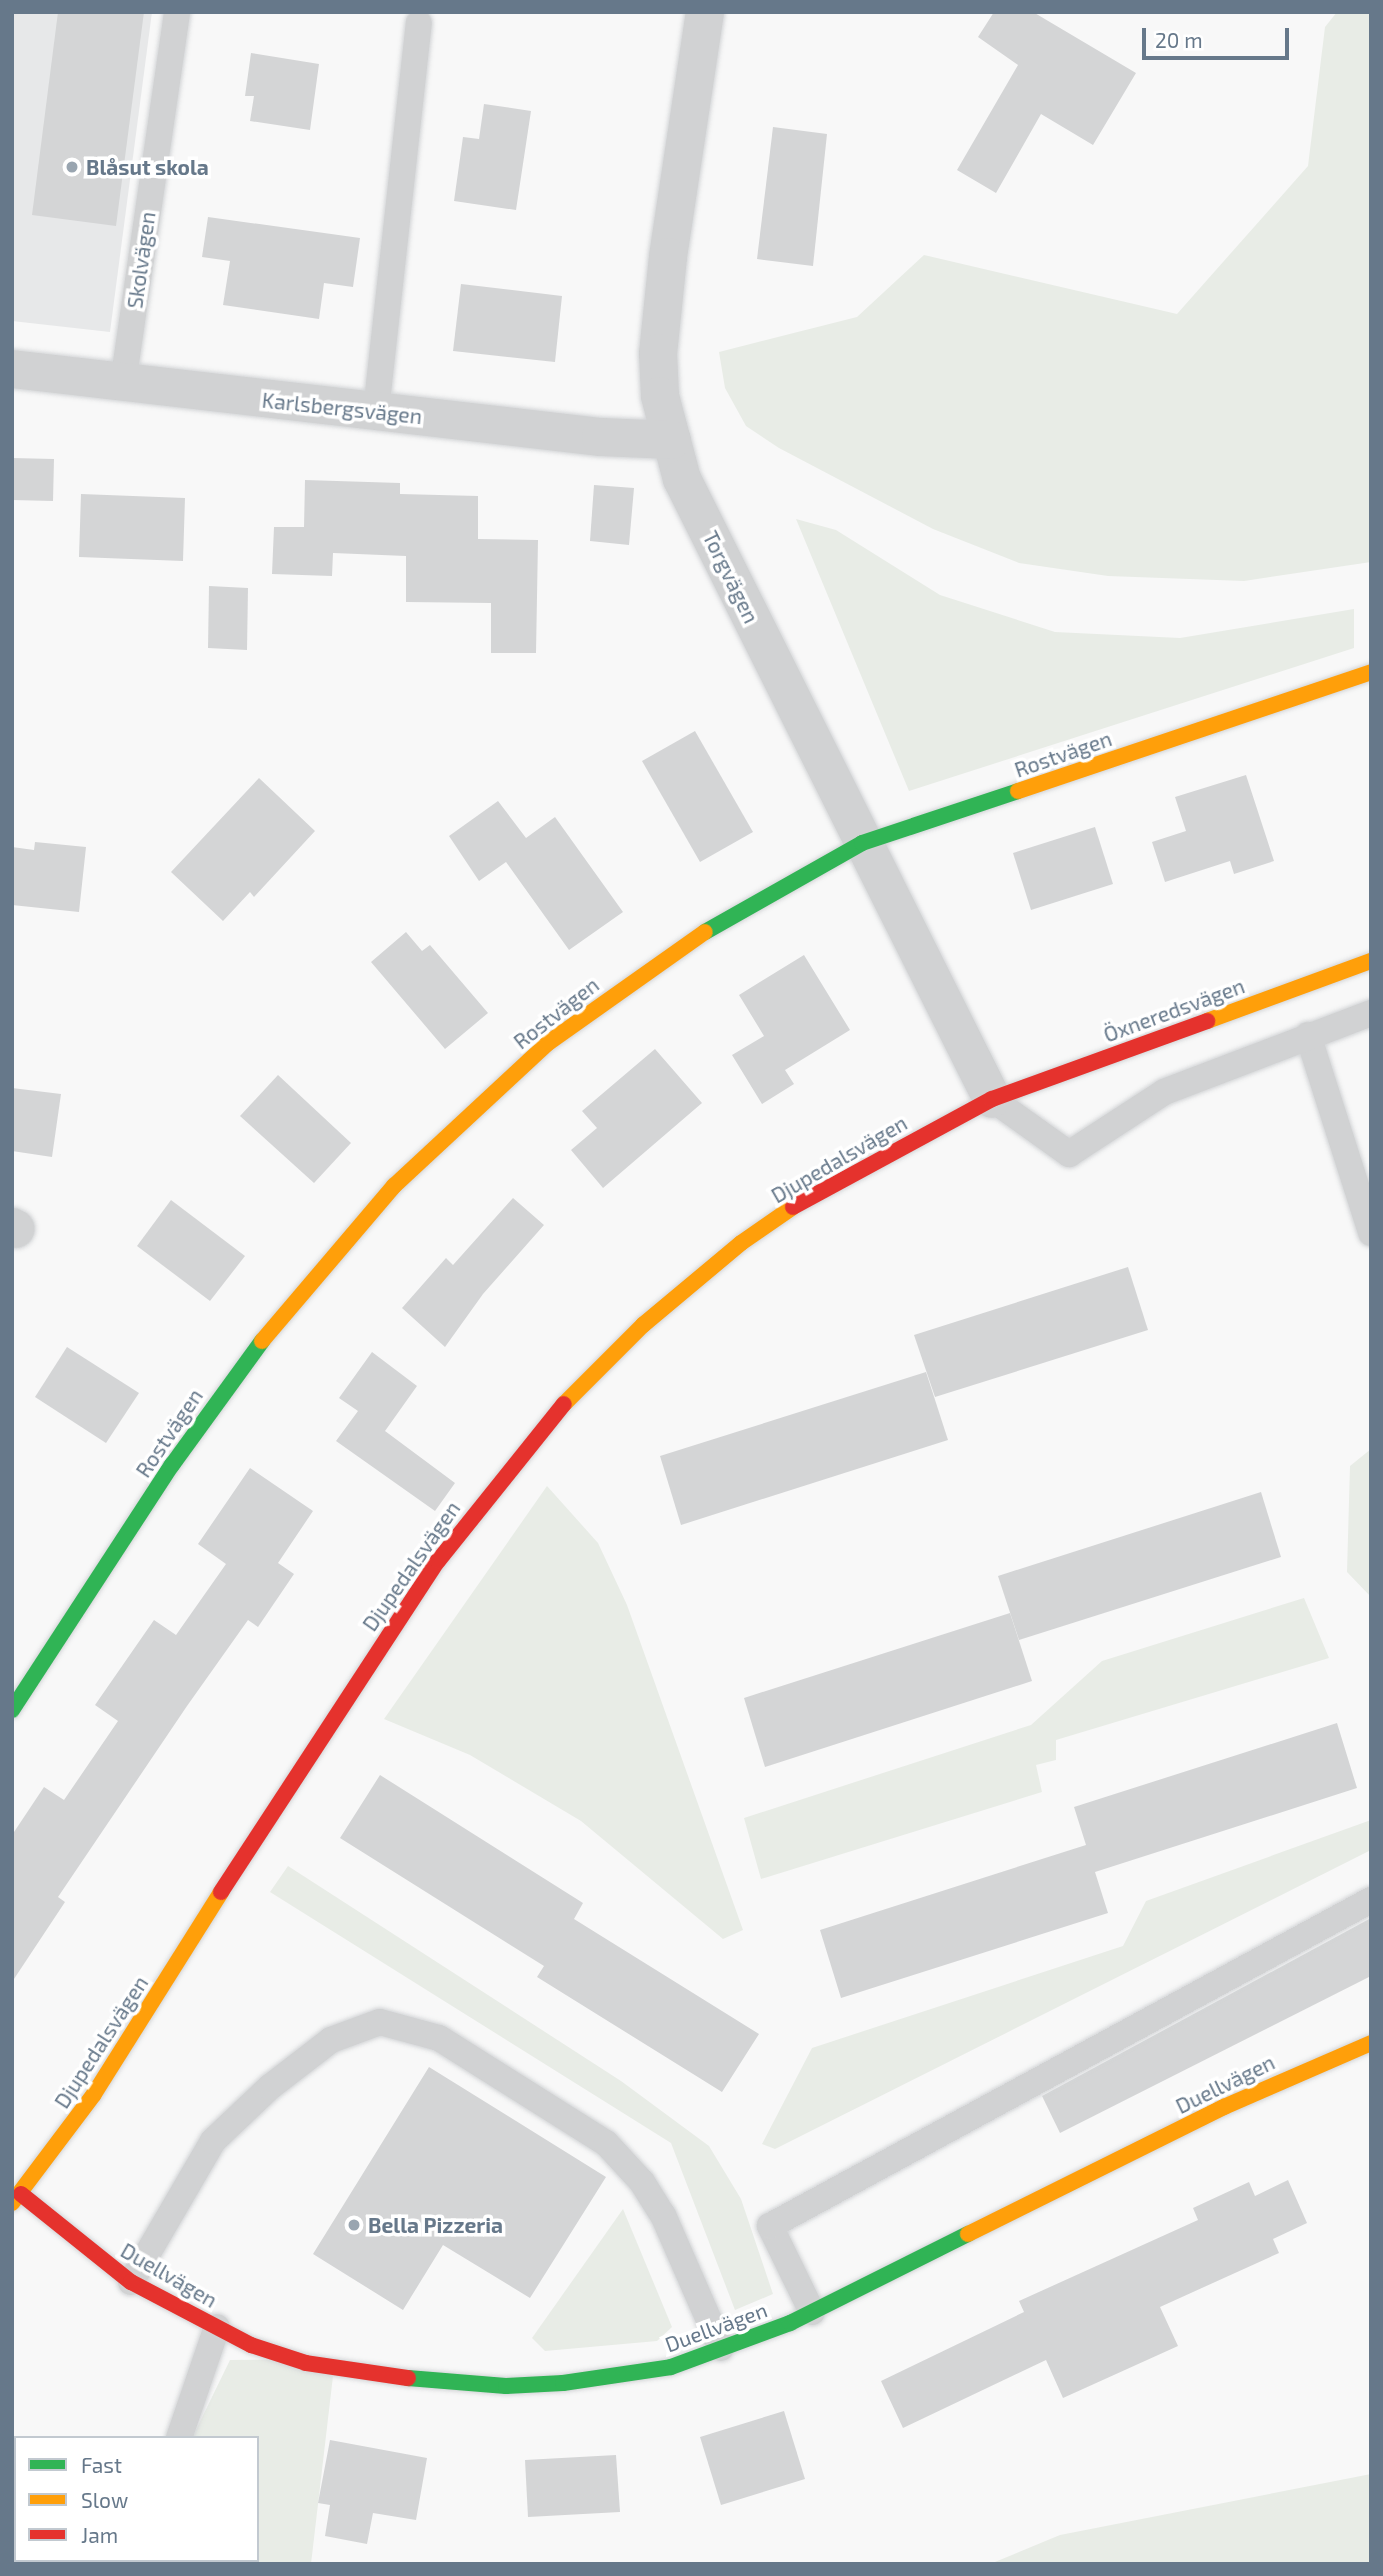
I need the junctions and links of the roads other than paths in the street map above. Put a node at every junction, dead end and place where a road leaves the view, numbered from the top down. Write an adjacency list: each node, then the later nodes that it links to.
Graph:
1 (177, 12): 5 (lane, Skolvägen)
2 (705, 12): 7 (street, Torgvägen)
3 (419, 23): 6 (lane)
4 (12, 369): 5 (street, Karlsbergsvägen)
5 (123, 383): 6 (street, Karlsbergsvägen)
6 (376, 411): 7 (street, Karlsbergsvägen)
7 (672, 440): 9 (street, Torgvägen)
8 (1371, 672): 9 (street, Rostvägen)
9 (862, 843): 13 (street, Torgvägen); 15 (street, Rostvägen)
10 (1371, 961): 13 (street, Öxneredsvägen)
11 (1371, 1013): 12 (lane)
12 (1308, 1035): 13 (lane); 14 (lane)
13 (992, 1099): 18 (street, Djupedalsvägen)
14 (1371, 1233)
15 (12, 1710)
16 (1371, 1900): 20 (lane)
17 (1371, 2043): 20 (street, Duellvägen)
18 (17, 2198): 19 (street, Duellvägen)
19 (131, 2282): 21 (street, Duellvägen); 22 (lane)
20 (812, 2312): 22 (street, Duellvägen)
21 (218, 2327): 22 (street, Duellvägen); 23 (lane)
22 (721, 2348)
23 (180, 2436)

